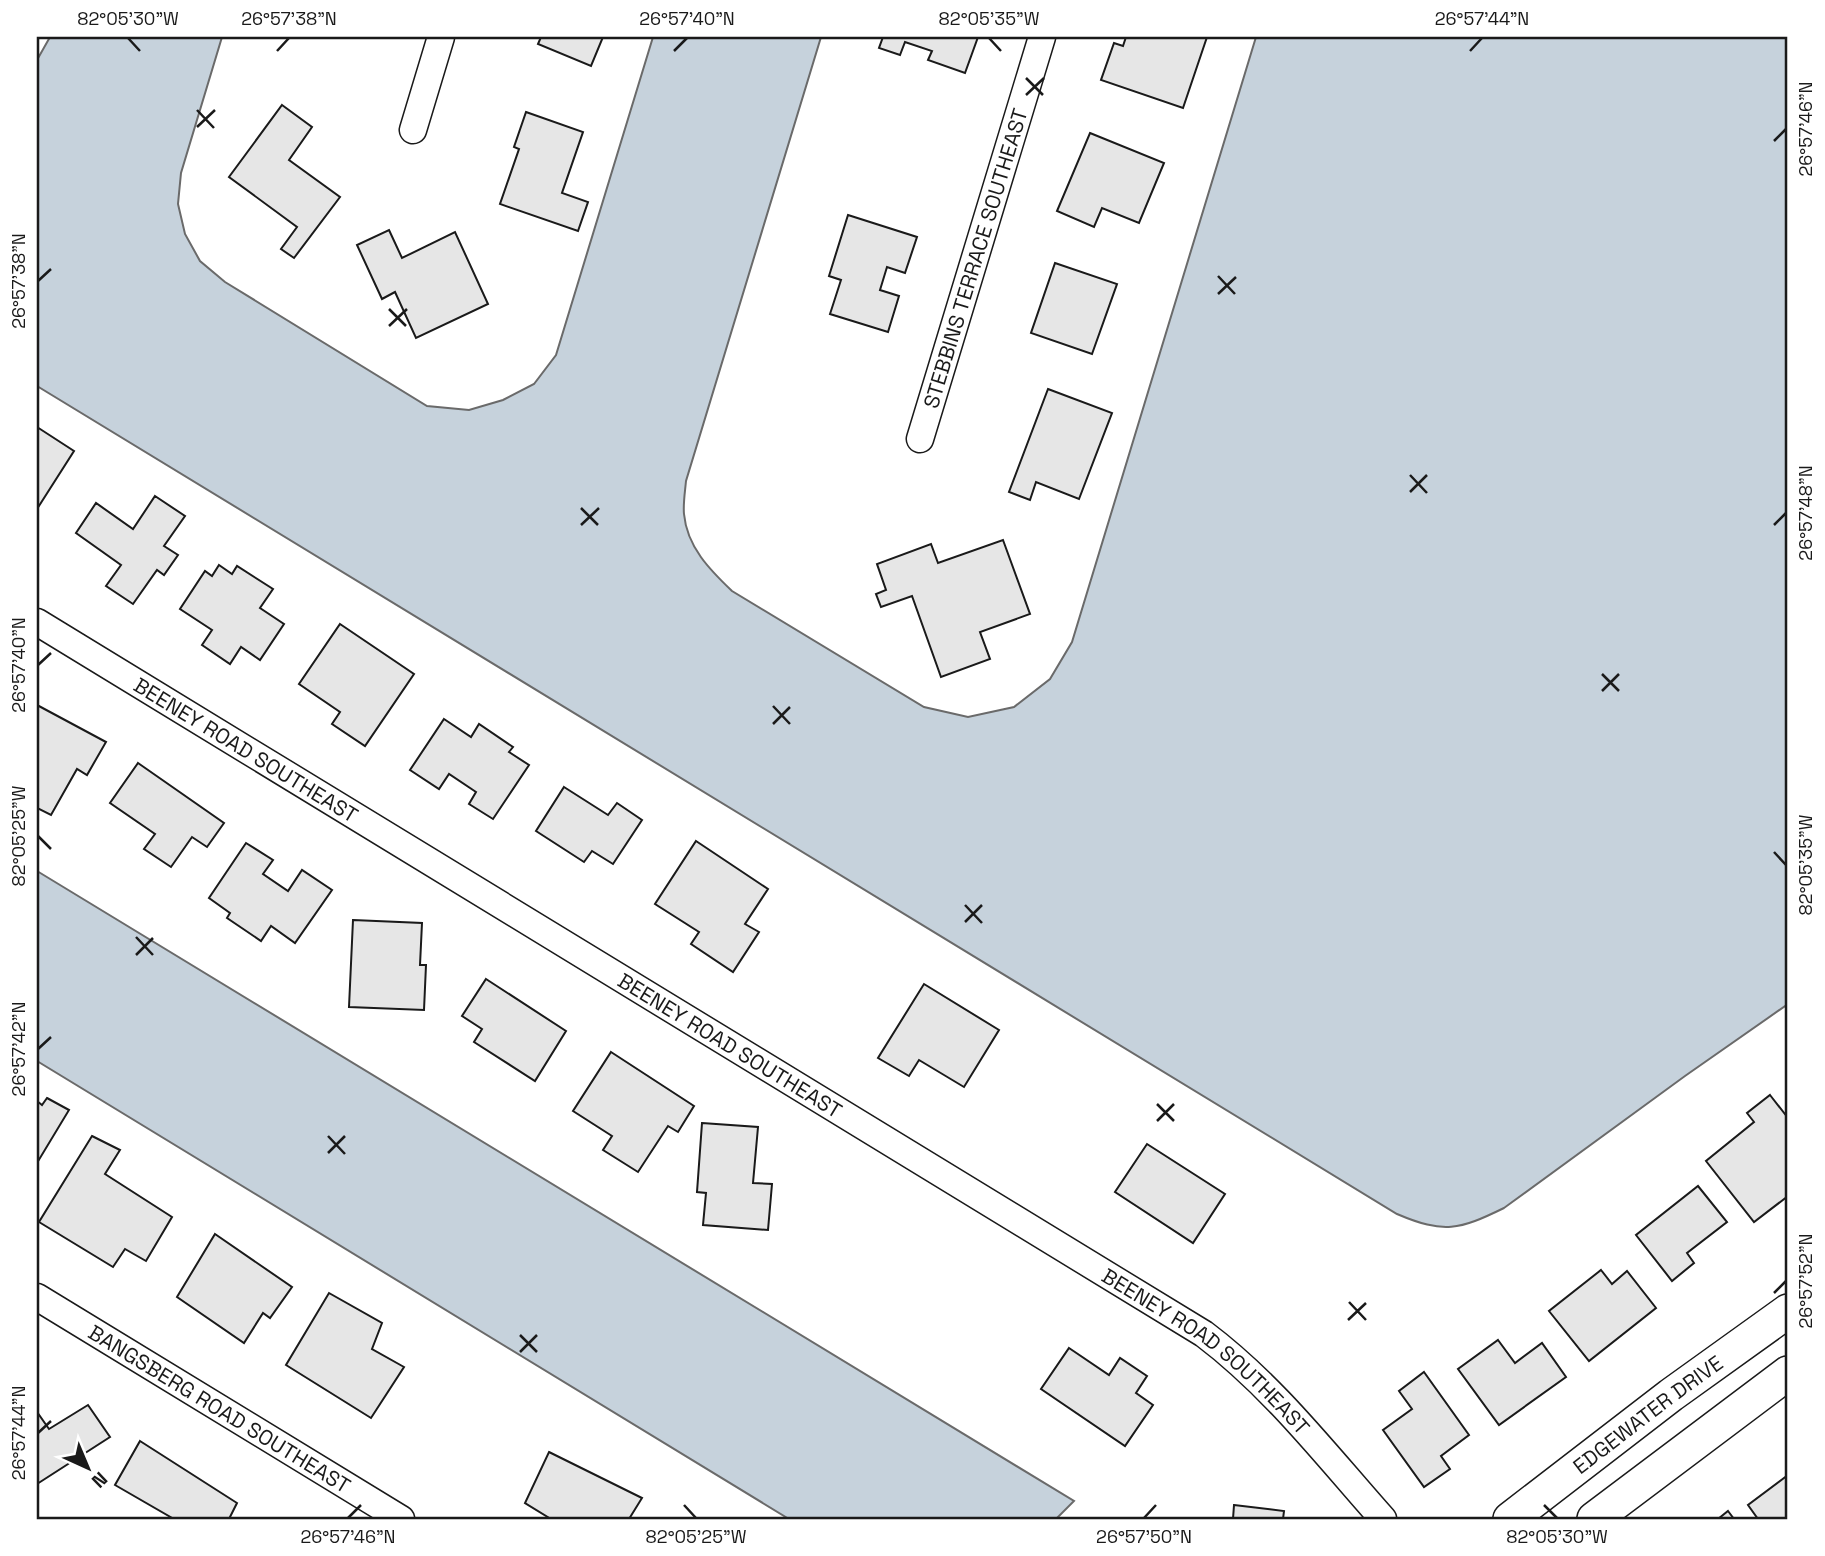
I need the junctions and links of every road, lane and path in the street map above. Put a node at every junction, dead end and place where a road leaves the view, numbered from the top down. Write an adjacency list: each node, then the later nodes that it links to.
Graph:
1 (441, 37): 3 (street)
2 (1042, 37): 4 (street, STEBBINS TERRACE SOUTHEAST)
3 (413, 130)
4 (920, 439)
5 (37, 622): 10 (street, BEENEY ROAD SOUTHEAST)
6 (37, 1297): 9 (street, BANGSBERG ROAD SOUTHEAST)
7 (1788, 1311): 11 (street, EDGEWATER DRIVE)
8 (1788, 1373): 12 (street)
9 (401, 1519)
10 (1383, 1519)
11 (1510, 1519)
12 (1594, 1519)

